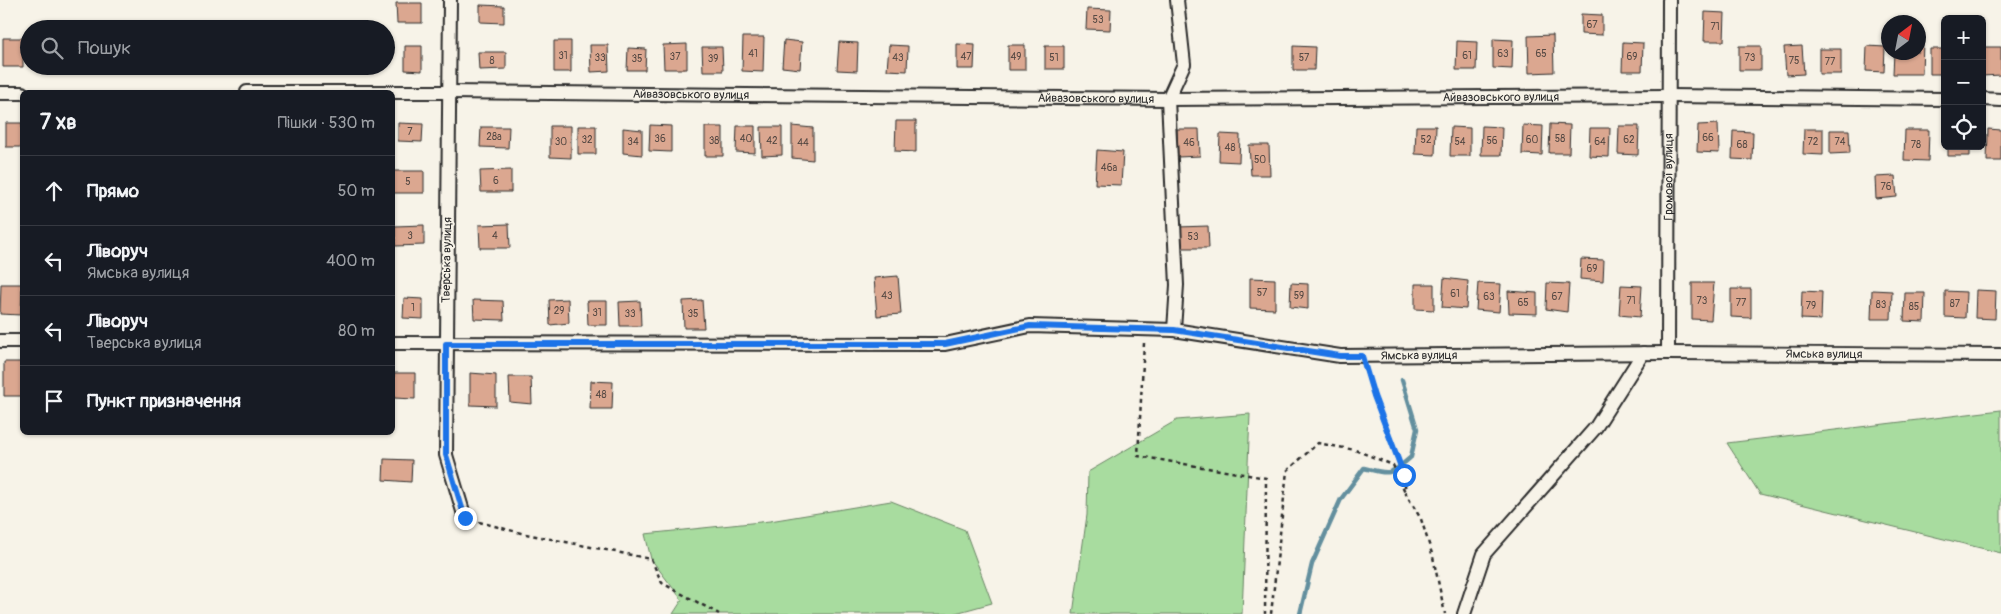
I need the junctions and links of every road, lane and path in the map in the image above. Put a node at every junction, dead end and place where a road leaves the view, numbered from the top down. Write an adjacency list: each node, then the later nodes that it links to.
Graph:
1 (450, 0): 5 (street, Тверська вулиця)
2 (1177, 0): 9 (street)
3 (1669, 0): 8 (street, Громової вулиця)
4 (395, 92): 5 (street, Айвазовського вулиця)
5 (449, 92): 9 (street, Айвазовського вулиця); 18 (street, Тверська вулиця)
6 (0, 93): 7 (street)
7 (20, 93)
8 (1669, 96): 9 (street, Айвазовського вулиця); 10 (street, Айвазовського вулиця); 20 (street, Громової вулиця)
9 (1168, 99): 14 (street)
10 (1941, 99)
11 (1986, 99): 12 (street)
12 (2001, 100)
13 (1145, 330): 14 (street, Ямська вулиця); 18 (street, Ямська вулиця); 26 (path)
14 (1174, 330): 22 (street, Ямська вулиця)
15 (0, 341): 16 (street)
16 (20, 341)
17 (395, 343): 18 (street, Ямська вулиця)
18 (446, 344): 24 (street, Тверська вулиця)
19 (1644, 353): 20 (street, Ямська вулиця); 22 (street, Ямська вулиця); 29 (street)
20 (1668, 353): 21 (street, Ямська вулиця)
21 (2001, 355)
22 (1362, 356): 23 (path)
23 (1406, 494): 27 (path); 28 (path)
24 (465, 518): 25 (path)
25 (719, 614)
26 (1264, 614)
27 (1271, 614)
28 (1445, 614)
29 (1464, 614)

